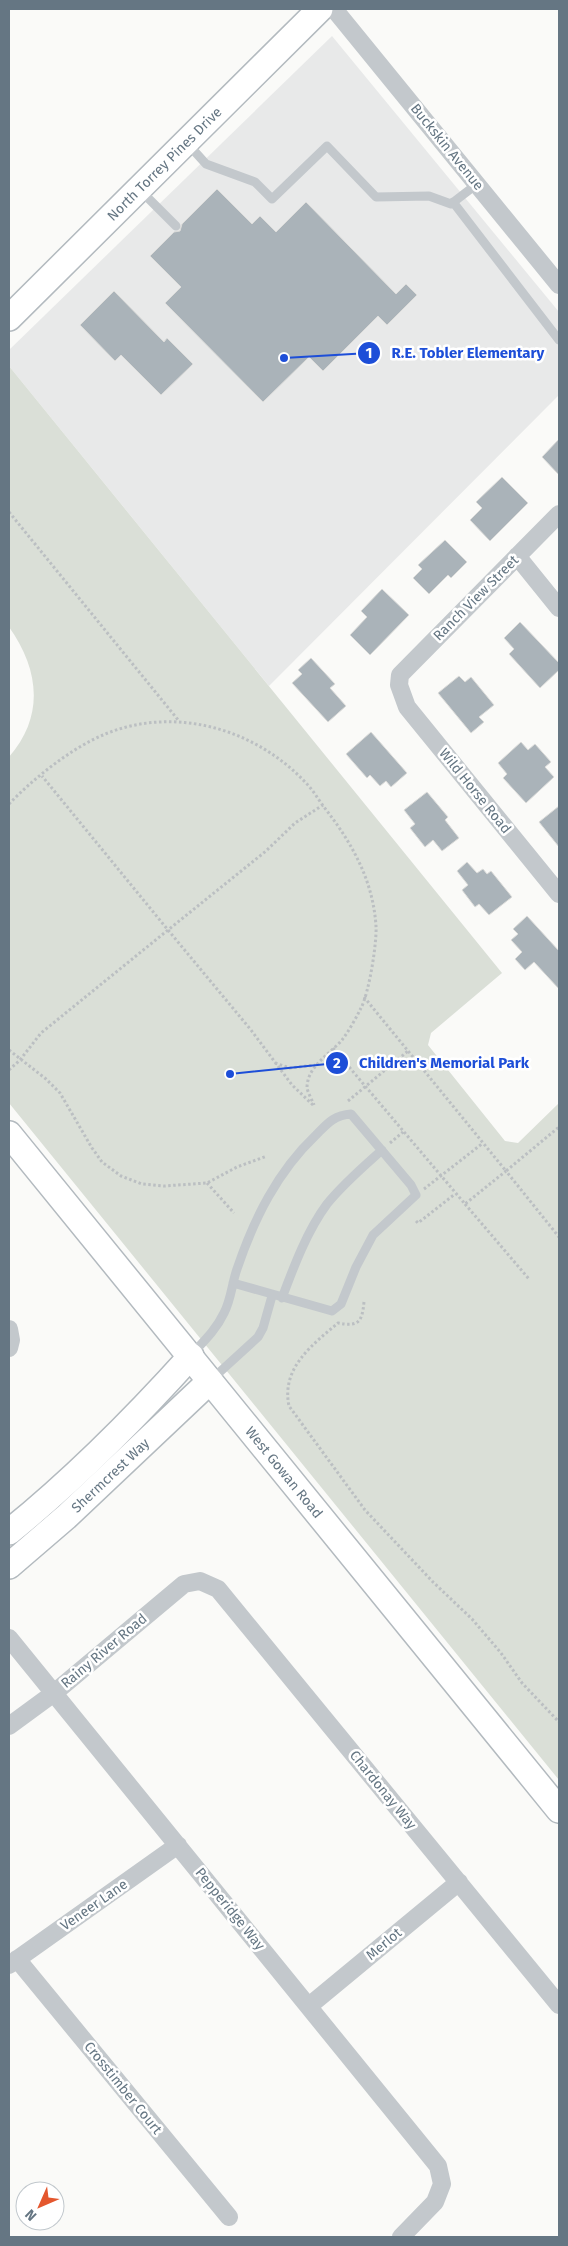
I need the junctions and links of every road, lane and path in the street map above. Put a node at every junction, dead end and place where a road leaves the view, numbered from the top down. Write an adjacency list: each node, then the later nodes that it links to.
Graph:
1 (320, 9): 3 (street, North Torrey Pines Drive)
2 (334, 9): 4 (street, Buckskin Avenue)
3 (187, 143): 5 (street, North Torrey Pines Drive); 6 (lane)
4 (477, 184): 6 (lane); 8 (street, Buckskin Avenue)
5 (140, 190): 7 (lane); 9 (street, North Torrey Pines Drive)
6 (453, 202): 10 (lane)
7 (176, 226)
8 (559, 285)
9 (9, 318)
10 (559, 340)
11 (9, 512): 16 (path)
12 (559, 514): 13 (street, Ranch View Street)
13 (517, 556): 14 (street); 15 (street, Ranch View Street)
14 (559, 608)
15 (399, 685): 20 (street, Wild Horse Road)
16 (179, 722): 17 (path); 19 (path)
17 (42, 776): 18 (path); 21 (path)
18 (9, 804)
19 (323, 805): 21 (path); 22 (path)
20 (559, 894)
21 (168, 930): 26 (path); 27 (path)
22 (364, 997): 23 (path); 25 (path)
23 (333, 1048): 28 (path); 30 (path)
24 (9, 1050): 26 (path)
25 (408, 1051): 30 (path); 35 (path)
26 (20, 1060): 29 (path); 40 (path)
27 (275, 1063): 28 (path); 28 (path)
28 (316, 1065)
29 (9, 1070)
30 (366, 1086): 31 (path); 33 (path)
31 (348, 1101)
32 (559, 1127): 38 (path)
33 (403, 1132): 36 (path); 39 (path)
34 (9, 1134): 52 (street, West Gowan Road)
35 (483, 1143): 38 (path); 39 (path)
36 (382, 1150): 42 (lane); 48 (lane); 50 (lane)
37 (267, 1156): 40 (path)
38 (506, 1171): 43 (path); 46 (path)
39 (441, 1177): 41 (path); 42 (path)
40 (207, 1183): 44 (path)
41 (455, 1194): 43 (path); 45 (path)
42 (416, 1195): 50 (lane)
43 (465, 1204): 47 (path)
44 (234, 1213)
45 (416, 1221)
46 (559, 1237)
47 (529, 1279)
48 (233, 1283): 49 (lane); 52 (lane)
49 (272, 1296): 50 (lane); 53 (lane)
50 (282, 1298)
51 (364, 1302): 59 (path)
52 (190, 1356): 53 (street, West Gowan Road); 54 (street, Shermcrest Way)
53 (210, 1381): 55 (street, Shermcrest Way); 61 (street, West Gowan Road)
54 (9, 1532)
55 (9, 1566)
56 (200, 1581): 58 (street, Rainy River Road); 63 (street, Chardonay Way)
57 (9, 1638): 58 (street, Pepperidge Way)
58 (54, 1693): 60 (street, Rainy River Road); 62 (street, Pepperidge Way)
59 (559, 1722)
60 (9, 1726)
61 (559, 1810)
62 (178, 1845): 64 (street, Veneer Lane); 66 (street, Pepperidge Way)
63 (459, 1882): 65 (street, Chardonay Way); 66 (street, Merlot)
64 (13, 1962): 67 (street, Crosstimber Court)
65 (559, 2005)
66 (309, 2006): 68 (street, Pepperidge Way)
67 (229, 2218)
68 (401, 2237)

